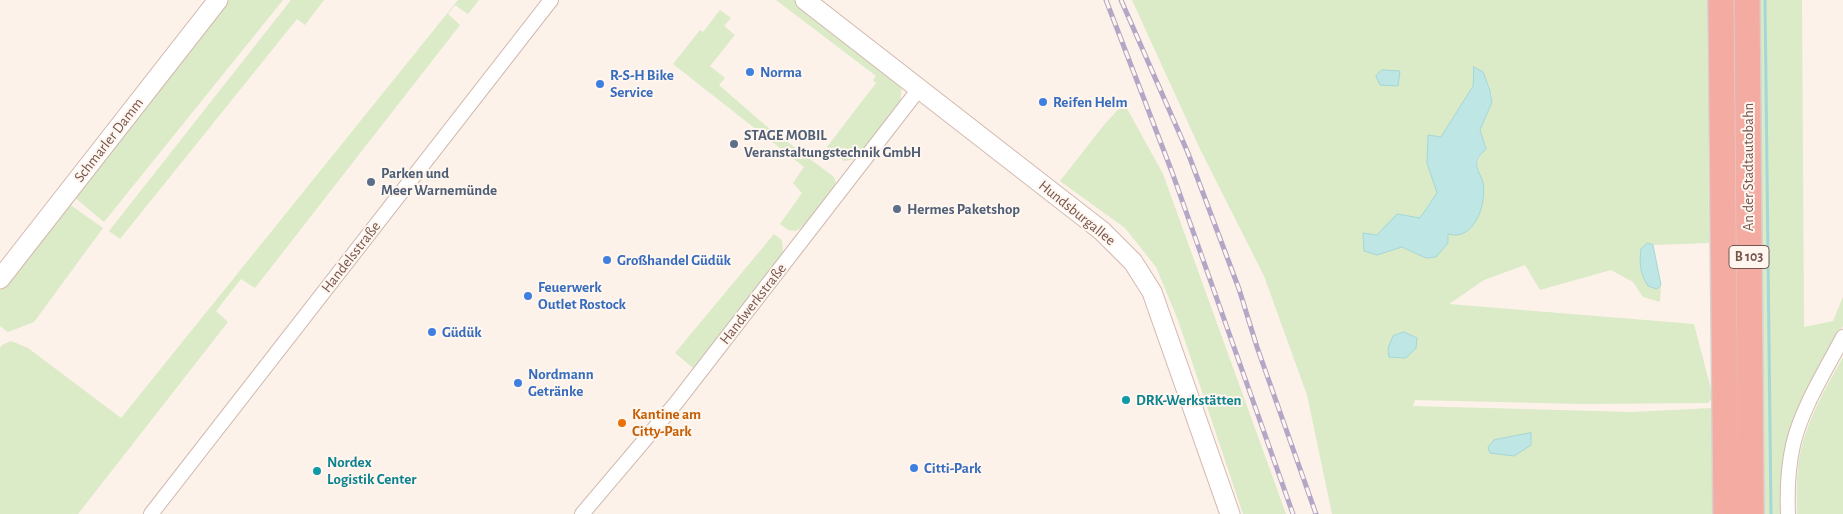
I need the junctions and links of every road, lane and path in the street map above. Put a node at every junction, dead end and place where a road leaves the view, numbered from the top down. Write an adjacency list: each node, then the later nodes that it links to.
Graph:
1 (218, 0): 7 (street, Schmarler Damm)
2 (551, 0): 9 (street, Handelsstraße)
3 (805, 0): 6 (street, Hundsburgallee)
4 (1722, 0): 12 (highway, An der Stadtautobahn / B 103)
5 (1746, 0): 13 (highway, An der Stadtautobahn / B 103)
6 (919, 89): 10 (street, Handwerkstraße); 11 (street, Hundsburgallee)
7 (0, 279)
8 (1843, 337): 14 (street)
9 (151, 514)
10 (582, 514)
11 (1230, 514)
12 (1726, 514)
13 (1751, 514)
14 (1788, 514)

